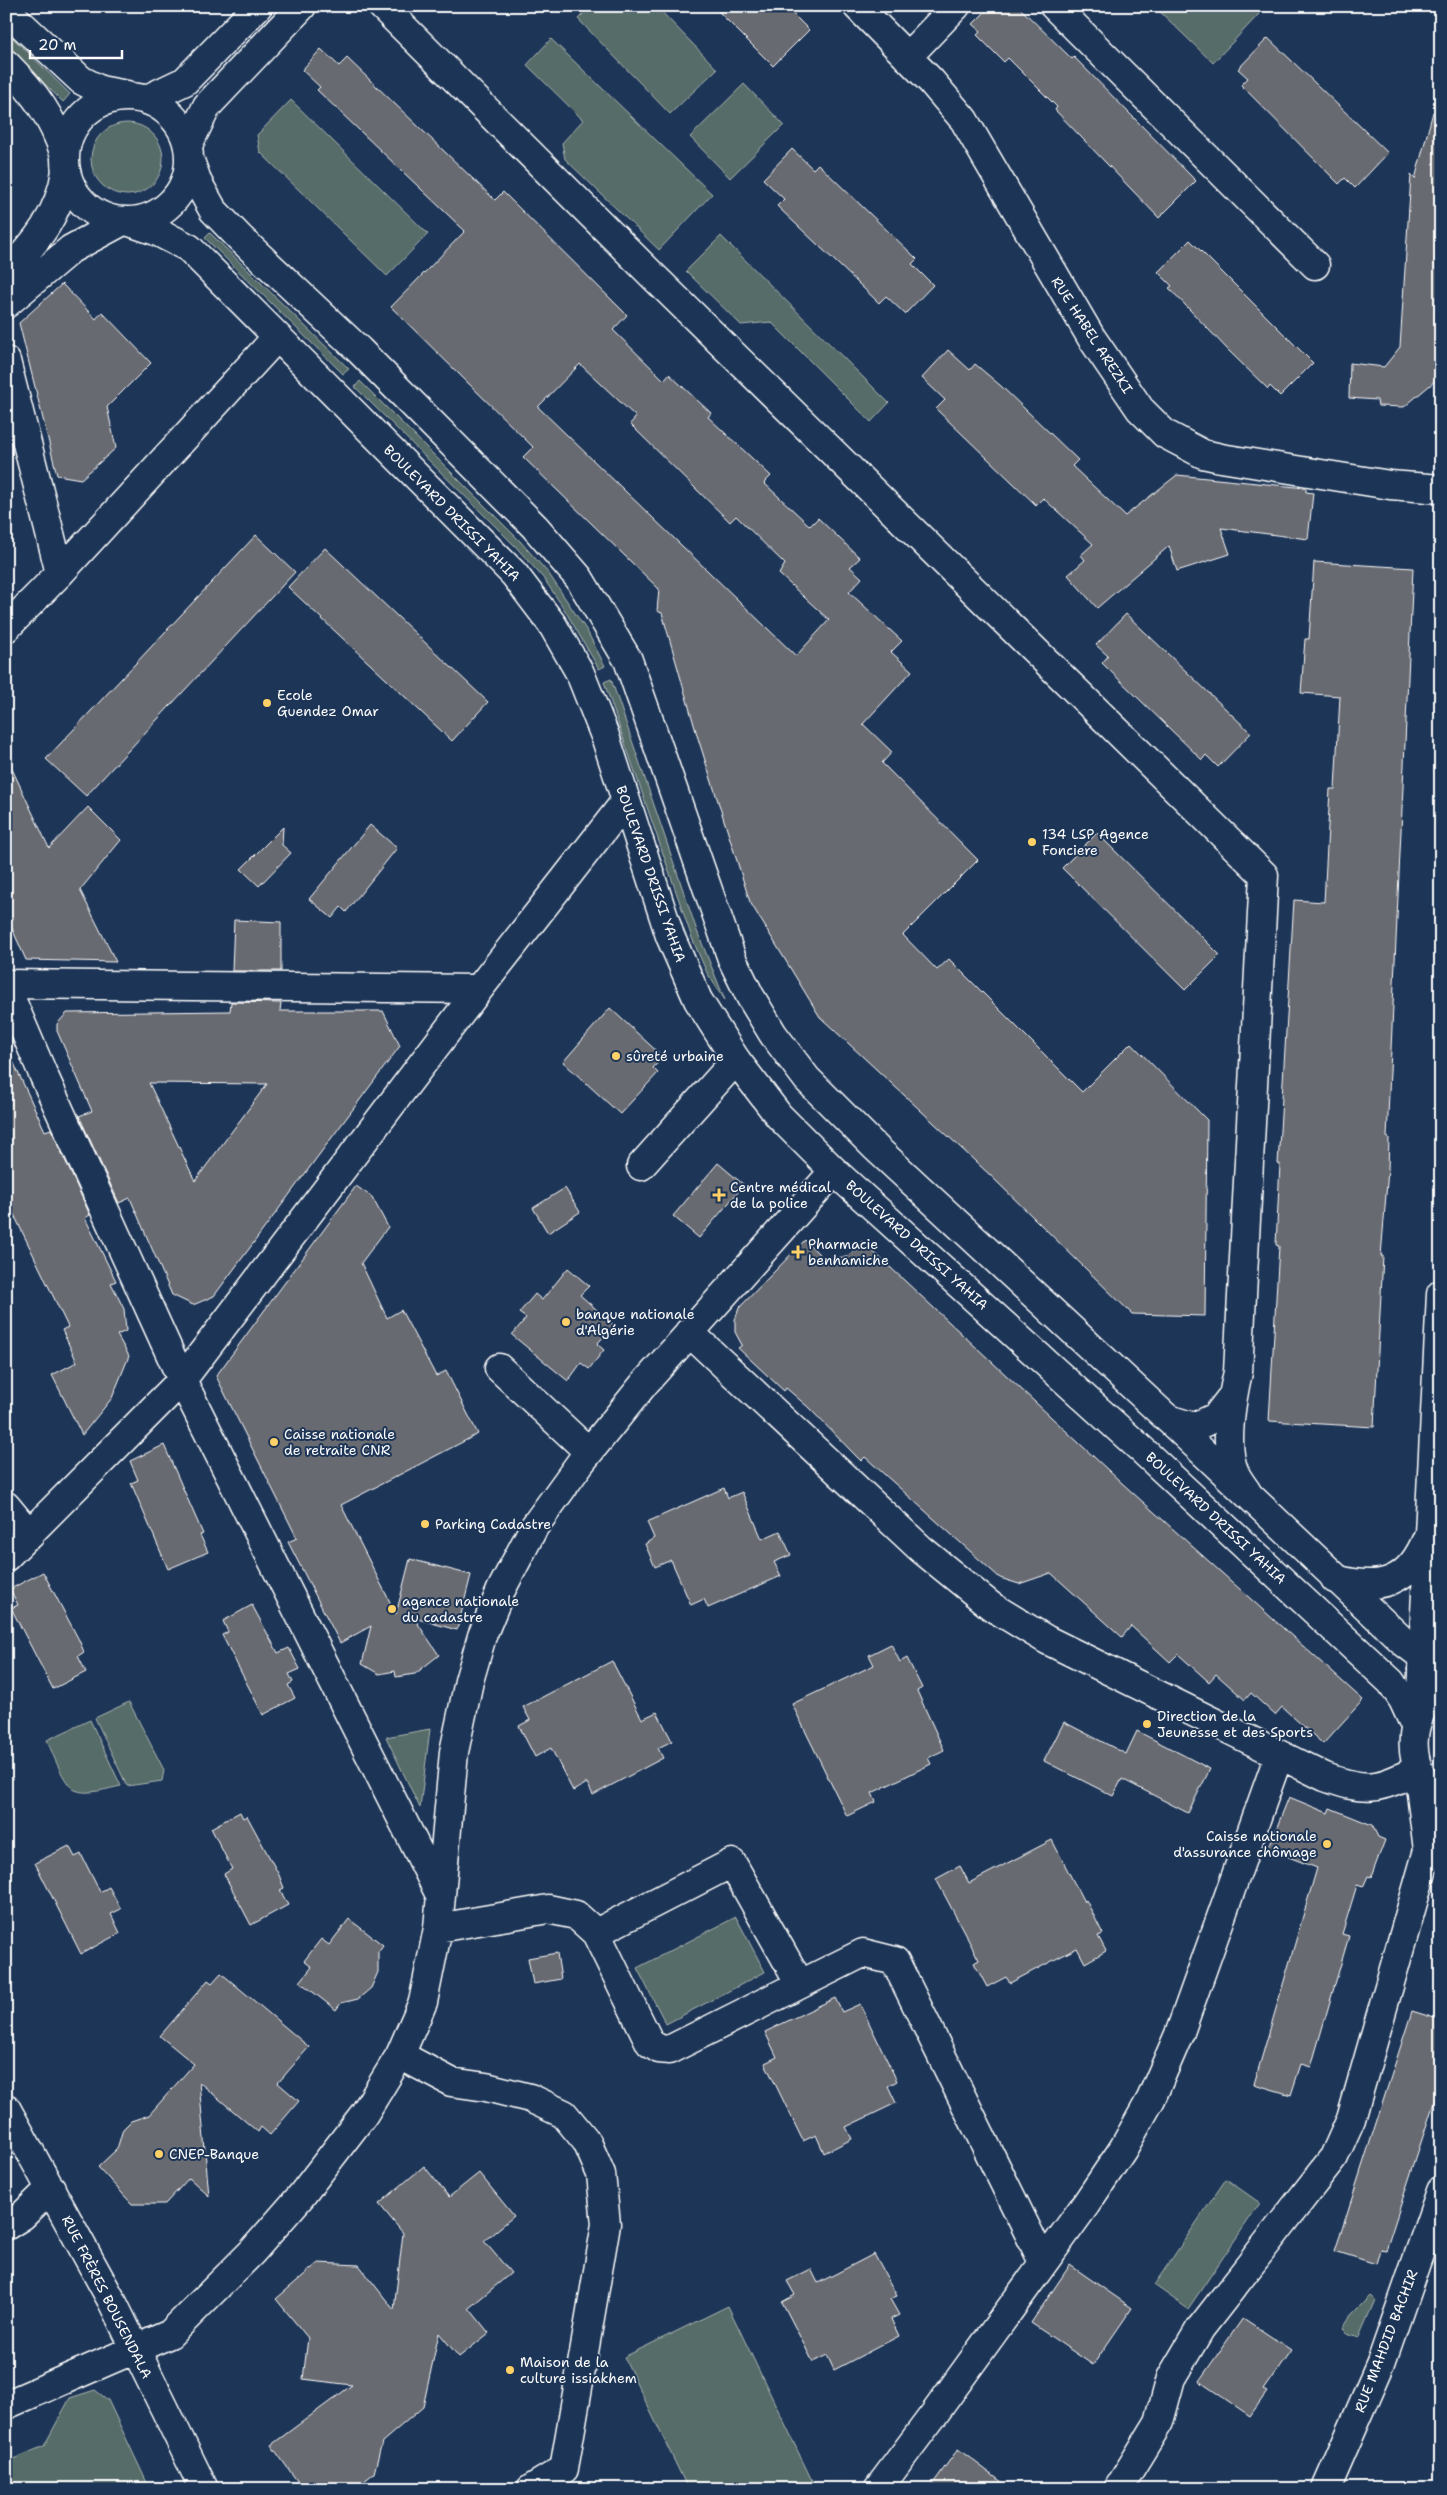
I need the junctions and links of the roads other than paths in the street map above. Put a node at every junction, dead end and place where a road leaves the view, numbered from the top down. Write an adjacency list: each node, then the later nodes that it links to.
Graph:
1 (258, 6): 10 (street)
2 (302, 6): 11 (street)
3 (382, 6): 32 (street)
4 (857, 6): 8 (street, RUE HABEL AREZKI)
5 (956, 6): 8 (street)
6 (1054, 6): 14 (street)
7 (6, 10): 10 (street)
8 (907, 57): 19 (street, RUE HABEL AREZKI)
9 (6, 64): 12 (street)
10 (139, 98): 11 (street); 12 (street)
11 (189, 153): 13 (street); 33 (street)
12 (66, 163): 13 (street); 15 (street)
13 (125, 221): 16 (street); 17 (street, BOULEVARD DRISSI YAHIA)
14 (1315, 265)
15 (6, 272)
16 (6, 304)
17 (277, 337): 20 (street); 22 (street, BOULEVARD DRISSI YAHIA)
18 (6, 361): 20 (street)
19 (1441, 489)
20 (60, 573): 21 (street)
21 (6, 628)
22 (625, 802): 24 (street); 25 (street, BOULEVARD DRISSI YAHIA)
23 (6, 986): 24 (street); 31 (street)
24 (478, 989): 31 (street)
25 (736, 1060): 26 (street); 27 (street, BOULEVARD DRISSI YAHIA)
26 (641, 1166)
27 (834, 1170): 29 (street); 43 (street, BOULEVARD DRISSI YAHIA)
28 (1441, 1294): 38 (street)
29 (689, 1332): 34 (street); 44 (street)
30 (499, 1368): 34 (street)
31 (182, 1380): 37 (street); 47 (street)
32 (1233, 1396): 33 (street); 35 (street)
33 (1168, 1419): 35 (street)
34 (589, 1452): 47 (street)
35 (1252, 1500): 40 (street)
36 (6, 1506): 37 (street)
37 (30, 1534): 39 (street)
38 (1428, 1535): 40 (street); 41 (street)
39 (6, 1558)
40 (1334, 1579): 41 (street)
41 (1435, 1654): 43 (street)
42 (1441, 1689): 43 (street)
43 (1418, 1720): 45 (street)
44 (1279, 1755): 45 (street); 56 (street)
45 (1418, 1769): 46 (street); 62 (street)
46 (1441, 1799)
47 (440, 1893): 48 (street)
48 (438, 1928): 49 (street); 51 (street)
49 (596, 1933): 50 (street); 50 (street)
50 (800, 1984): 56 (street)
51 (400, 2055): 57 (street); 60 (street)
52 (6, 2108): 53 (street, RUE FRÈRES BOUSENDALA)
53 (51, 2188): 55 (street); 57 (street, RUE FRÈRES BOUSENDALA)
54 (1441, 2191): 63 (street, RUE MAHDID BACHIR)
55 (6, 2226)
56 (1043, 2262): 61 (street)
57 (136, 2350): 58 (street); 59 (street, RUE FRÈRES BOUSENDALA)
58 (6, 2405)
59 (204, 2489)
60 (531, 2489)
61 (878, 2489)
62 (1118, 2489)
63 (1326, 2489)

